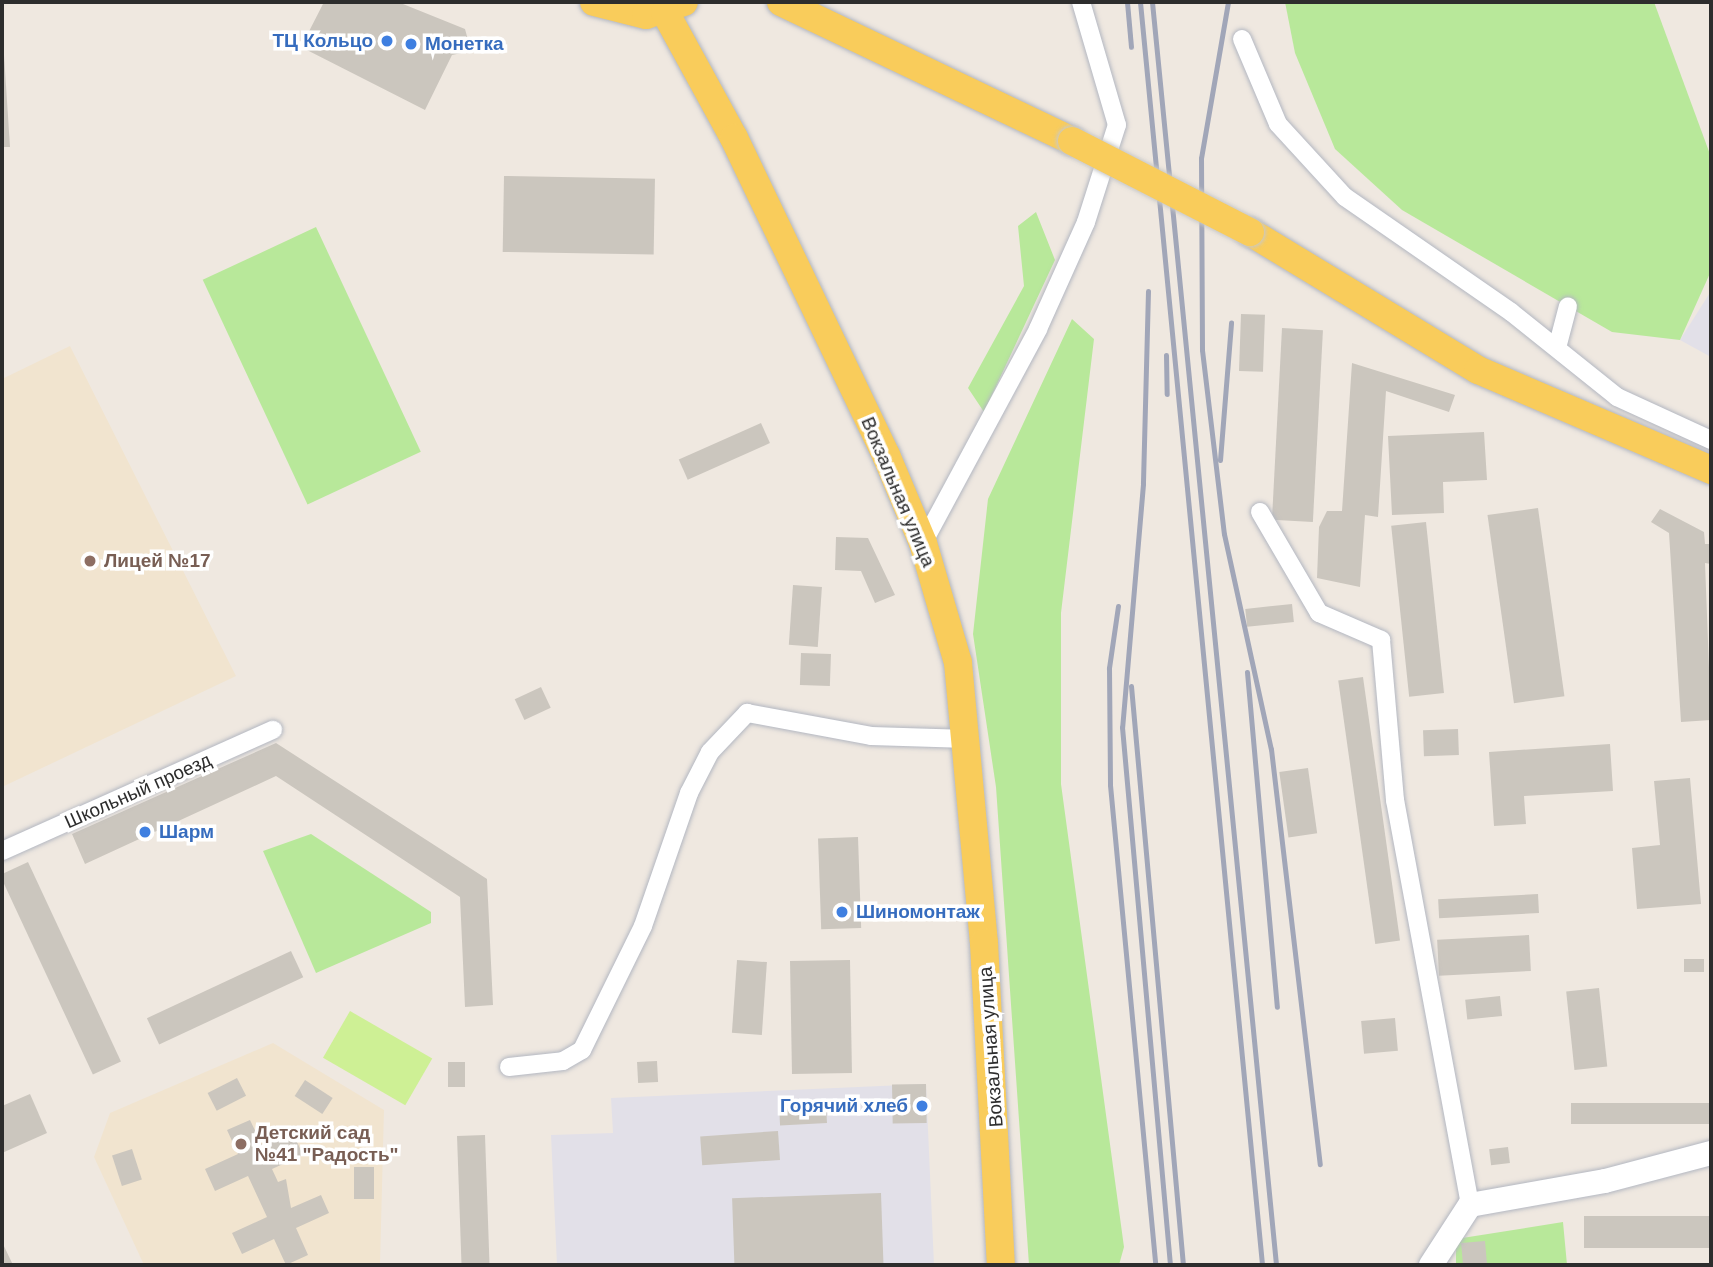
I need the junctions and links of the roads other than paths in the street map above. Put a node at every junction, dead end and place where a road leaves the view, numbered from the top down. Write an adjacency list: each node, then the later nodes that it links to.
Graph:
1 (594, 2): 4 (main road)
2 (780, 2): 9 (main road, bridge)
3 (1081, 2): 11 (street)
4 (675, 7): 11 (main road, Вокзальная улица)
5 (1242, 39): 7 (street)
6 (1568, 306): 7 (street)
7 (1557, 348): 8 (street)
8 (1711, 440)
9 (1711, 470)
10 (1260, 512): 17 (street)
11 (923, 542): 13 (main road, Вокзальная улица)
12 (273, 730): 14 (street, Школьный проезд)
13 (968, 739): 15 (street); 18 (main road, Вокзальная улица)
14 (2, 851)
15 (509, 1067)
16 (1711, 1153): 17 (street)
17 (1470, 1205): 19 (street)
18 (1001, 1265)
19 (1431, 1265)

